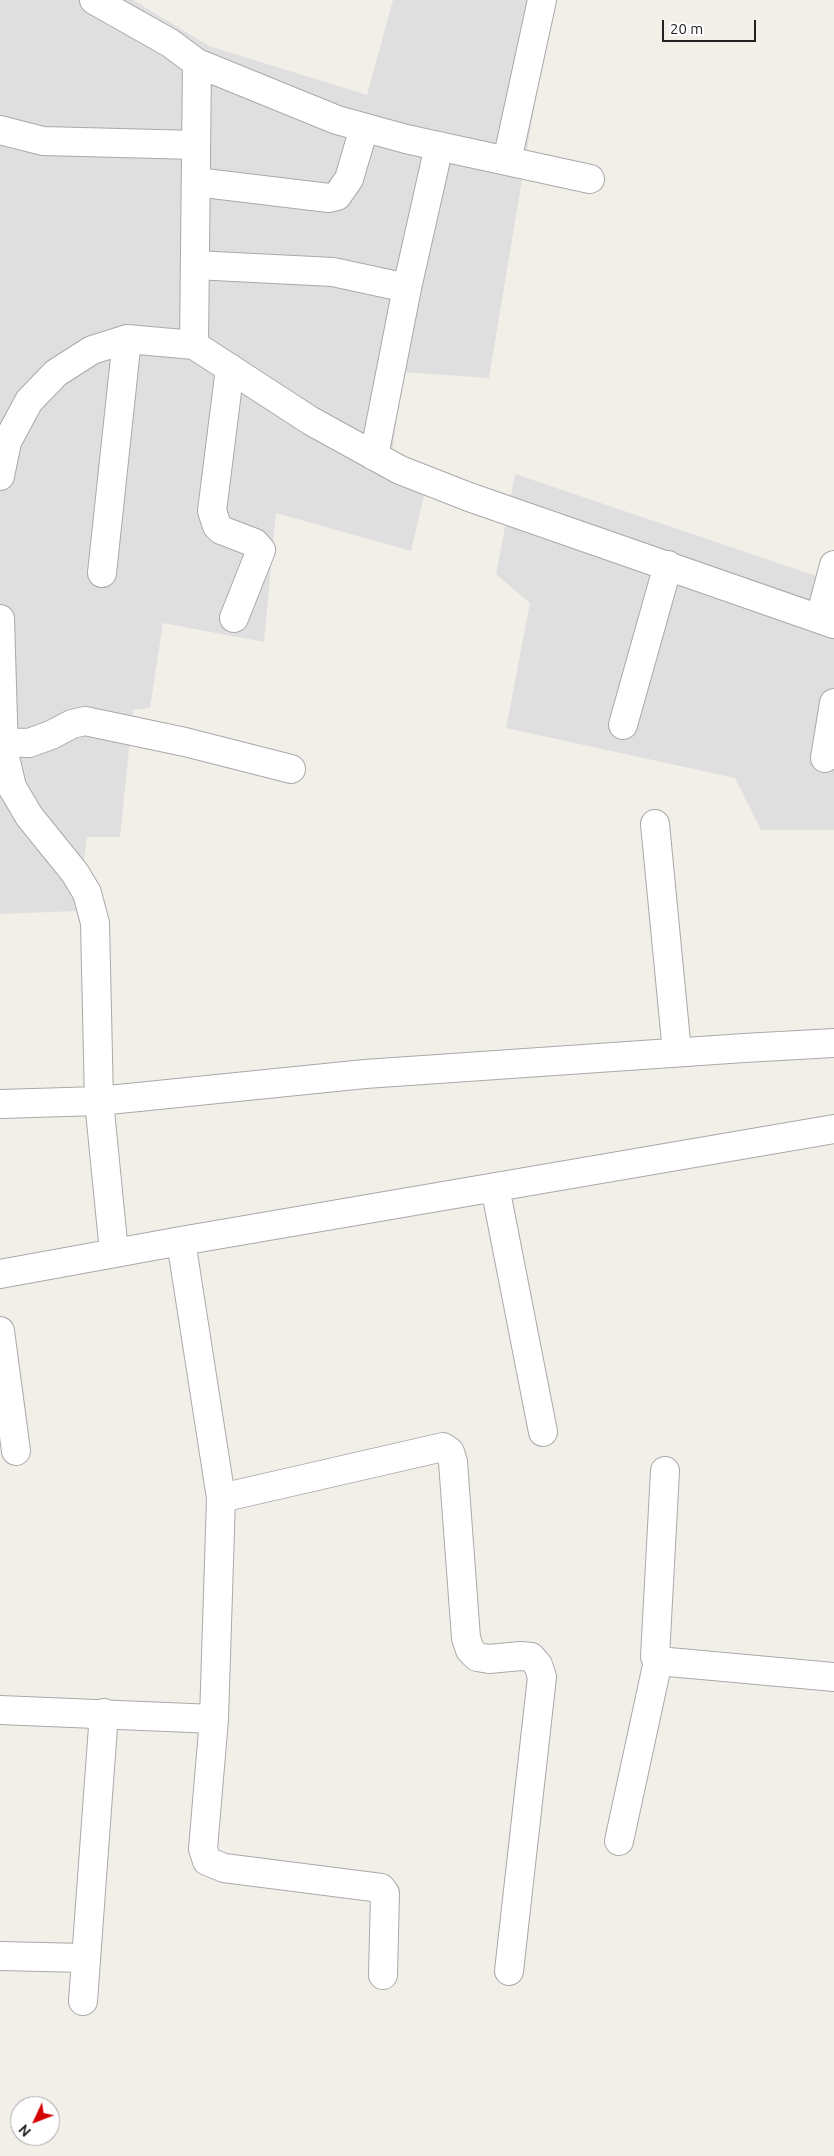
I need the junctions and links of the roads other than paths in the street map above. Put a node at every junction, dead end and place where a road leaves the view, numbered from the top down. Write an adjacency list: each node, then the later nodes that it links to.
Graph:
1 (94, 0): 3 (street)
2 (542, 0): 8 (street)
3 (196, 63): 4 (street); 6 (street)
4 (364, 128): 7 (street); 10 (street)
5 (0, 130): 6 (street)
6 (196, 145): 10 (street)
7 (439, 146): 8 (street); 12 (street)
8 (507, 161): 9 (street)
9 (590, 178)
10 (196, 182): 11 (street)
11 (195, 265): 12 (street); 14 (street)
12 (407, 288): 16 (street)
13 (127, 340): 14 (street); 17 (street); 20 (street)
14 (194, 345): 15 (street)
15 (230, 368): 16 (street); 21 (street)
16 (374, 456): 18 (street)
17 (0, 476)
18 (668, 565): 23 (street); 25 (street)
19 (834, 566): 23 (street)
20 (102, 573)
21 (234, 618)
22 (0, 619): 26 (street)
23 (827, 621)
24 (834, 703): 27 (street)
25 (623, 725)
26 (3, 742): 28 (street); 32 (street)
27 (825, 758)
28 (291, 769)
29 (655, 824): 31 (street)
30 (834, 1043): 31 (street)
31 (677, 1052): 32 (street)
32 (99, 1101): 33 (street); 37 (street)
33 (0, 1104)
34 (834, 1129): 35 (street)
35 (495, 1187): 36 (street); 40 (street)
36 (181, 1241): 37 (street); 43 (street)
37 (114, 1252): 38 (street)
38 (0, 1274)
39 (0, 1331): 41 (street)
40 (543, 1432)
41 (16, 1451)
42 (665, 1471): 44 (street)
43 (221, 1498): 48 (street); 52 (street)
44 (658, 1661): 45 (street); 49 (street)
45 (834, 1677)
46 (0, 1710): 47 (street)
47 (104, 1713): 48 (street); 51 (street)
48 (214, 1719): 53 (street)
49 (619, 1841)
50 (0, 1956): 51 (street)
51 (85, 1958): 54 (street)
52 (509, 1971)
53 (383, 1975)
54 (82, 2001)

